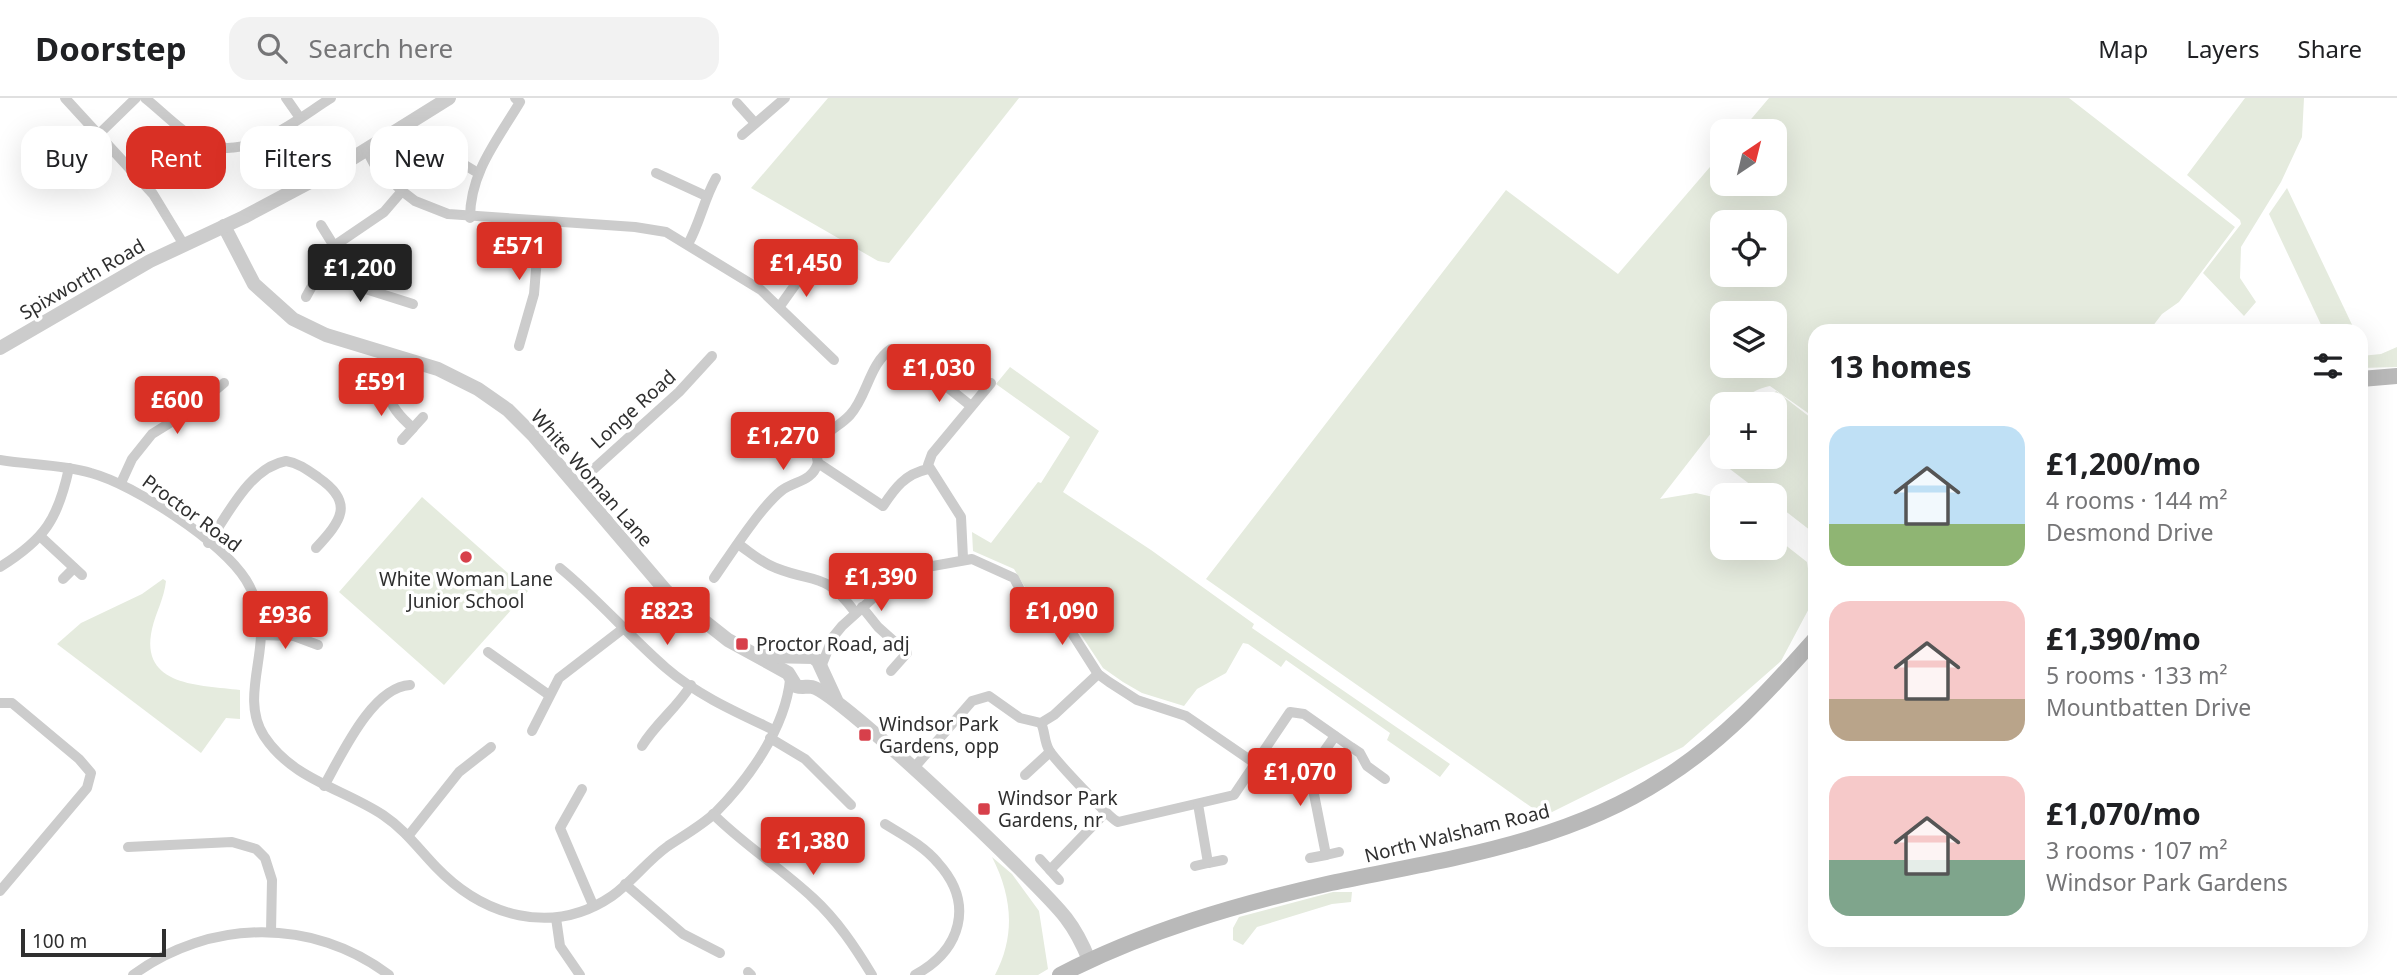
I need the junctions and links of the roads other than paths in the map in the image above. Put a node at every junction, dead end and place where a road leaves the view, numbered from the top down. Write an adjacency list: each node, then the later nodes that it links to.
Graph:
1 (65, 98): 13 (street)
2 (136, 98): 14 (street)
3 (145, 98): 11 (street)
4 (286, 98): 11 (street)
5 (331, 98): 11 (street)
6 (449, 98): 17 (street, Spixworth Road)
7 (785, 98): 12 (street)
8 (517, 100): 10 (street); 19 (street)
9 (737, 103): 12 (street)
10 (531, 108)
11 (300, 118)
12 (755, 123): 15 (street)
13 (93, 126)
14 (107, 126)
15 (742, 135)
16 (112, 147): 29 (street)
17 (367, 150): 22 (street); 27 (street, Spixworth Road)
18 (468, 167): 19 (street)
19 (478, 173): 24 (street)
20 (656, 173): 23 (street)
21 (716, 178): 23 (street)
22 (402, 191): 24 (street); 30 (street)
23 (706, 196): 28 (street)
24 (470, 218): 25 (street)
25 (540, 222): 28 (street); 37 (street)
26 (321, 225): 30 (street)
27 (224, 226): 29 (street, Spixworth Road); 40 (street, White Woman Lane)
28 (688, 244): 35 (street)
29 (184, 245): 39 (street, Spixworth Road)
30 (334, 246): 32 (street)
31 (805, 271): 35 (street)
32 (318, 274): 33 (street); 34 (street)
33 (306, 297)
34 (413, 303)
35 (779, 306): 42 (street)
36 (511, 330): 37 (street)
37 (523, 334): 38 (street)
38 (519, 346)
39 (0, 348)
40 (397, 356): 51 (street); 58 (street, White Woman Lane)
41 (712, 356): 58 (street, Longe Road)
42 (820, 364)
43 (2397, 376): 44 (main road)
44 (2368, 378)
45 (224, 383): 48 (street)
46 (991, 383): 49 (street)
47 (196, 390): 48 (street)
48 (204, 400): 57 (street)
49 (971, 406): 54 (street); 56 (street)
50 (423, 417): 51 (street)
51 (413, 428): 52 (street)
52 (402, 440)
53 (0, 460): 55 (street, Proctor Road)
54 (818, 463): 56 (street); 61 (street)
55 (69, 468): 57 (street, Proctor Road); 59 (street)
56 (928, 469): 63 (street)
57 (121, 483): 60 (street, Proctor Road)
58 (576, 485): 79 (street, White Woman Lane)
59 (41, 537): 64 (street); 67 (street)
60 (208, 542): 62 (street); 72 (street, Proctor Road)
61 (738, 544): 66 (street); 70 (street)
62 (331, 550)
63 (964, 558): 70 (street); 83 (street)
64 (0, 567)
65 (561, 568): 68 (street)
66 (714, 578)
67 (63, 579)
68 (575, 580): 69 (street); 71 (street)
69 (567, 590)
70 (859, 609): 74 (street); 82 (street)
71 (624, 628): 85 (street); 88 (street)
72 (261, 635): 73 (street); 107 (street, Proctor Road)
73 (294, 636): 75 (street); 77 (street)
74 (833, 637): 80 (street); 81 (street)
75 (318, 645)
76 (1808, 646): 133 (main road, North Walsham Road)
77 (293, 648)
78 (488, 652): 88 (street)
79 (760, 656): 80 (street, White Woman Lane); 84 (street, White Woman Lane)
80 (801, 656): 81 (street, White Woman Lane); 84 (street)
81 (822, 670): 86 (street); 90 (street, White Woman Lane)
82 (891, 671)
83 (1098, 674): 93 (street); 103 (street)
84 (789, 676): 86 (street, White Woman Lane); 91 (street, Proctor Road)
85 (691, 685): 96 (street); 99 (street)
86 (808, 688): 90 (street, White Woman Lane); 91 (street, Proctor Road)
87 (404, 689): 107 (street)
88 (548, 695): 92 (street)
89 (0, 702): 128 (street)
90 (837, 702): 104 (street, White Woman Lane)
91 (780, 718): 96 (street, Proctor Road)
92 (540, 720): 94 (street); 95 (street)
93 (1041, 723): 101 (street); 104 (street)
94 (550, 727)
95 (533, 732)
96 (772, 734): 110 (street); 114 (street, Proctor Road)
97 (1335, 736): 103 (street); 106 (street); 118 (street)
98 (471, 744): 102 (street)
99 (642, 746)
100 (491, 747): 102 (street)
101 (1050, 752): 105 (street); 113 (street)
102 (480, 754): 116 (street)
103 (1256, 764): 111 (street)
104 (913, 769): 133 (street, White Woman Lane)
105 (1026, 775)
106 (1385, 779)
107 (324, 786): 116 (street, Proctor Road)
108 (848, 786): 110 (street)
109 (582, 789): 129 (street)
110 (841, 796): 112 (street)
111 (1198, 804): 113 (street); 123 (street)
112 (850, 805)
113 (1105, 813): 125 (street)
114 (713, 814): 127 (street, Proctor Road); 137 (street)
115 (902, 820): 138 (street)
116 (409, 835): 130 (street, Proctor Road)
117 (1339, 852): 118 (street)
118 (1326, 855): 119 (street)
119 (1310, 858)
120 (139, 859): 131 (street)
121 (1040, 859): 125 (street)
122 (1223, 860): 123 (street)
123 (1208, 863): 124 (street)
124 (1195, 866)
125 (1049, 870): 126 (street)
126 (1059, 880)
127 (625, 884): 129 (street, Proctor Road); 132 (street)
128 (0, 891)
129 (593, 905): 130 (street, Proctor Road)
130 (556, 918): 136 (street)
131 (271, 932): 134 (street); 135 (street)
132 (720, 953)
133 (1089, 960): 139 (main road, North Walsham Road)
134 (133, 975)
135 (389, 975)
136 (580, 975)
137 (872, 975)
138 (915, 975)
139 (1060, 975)

